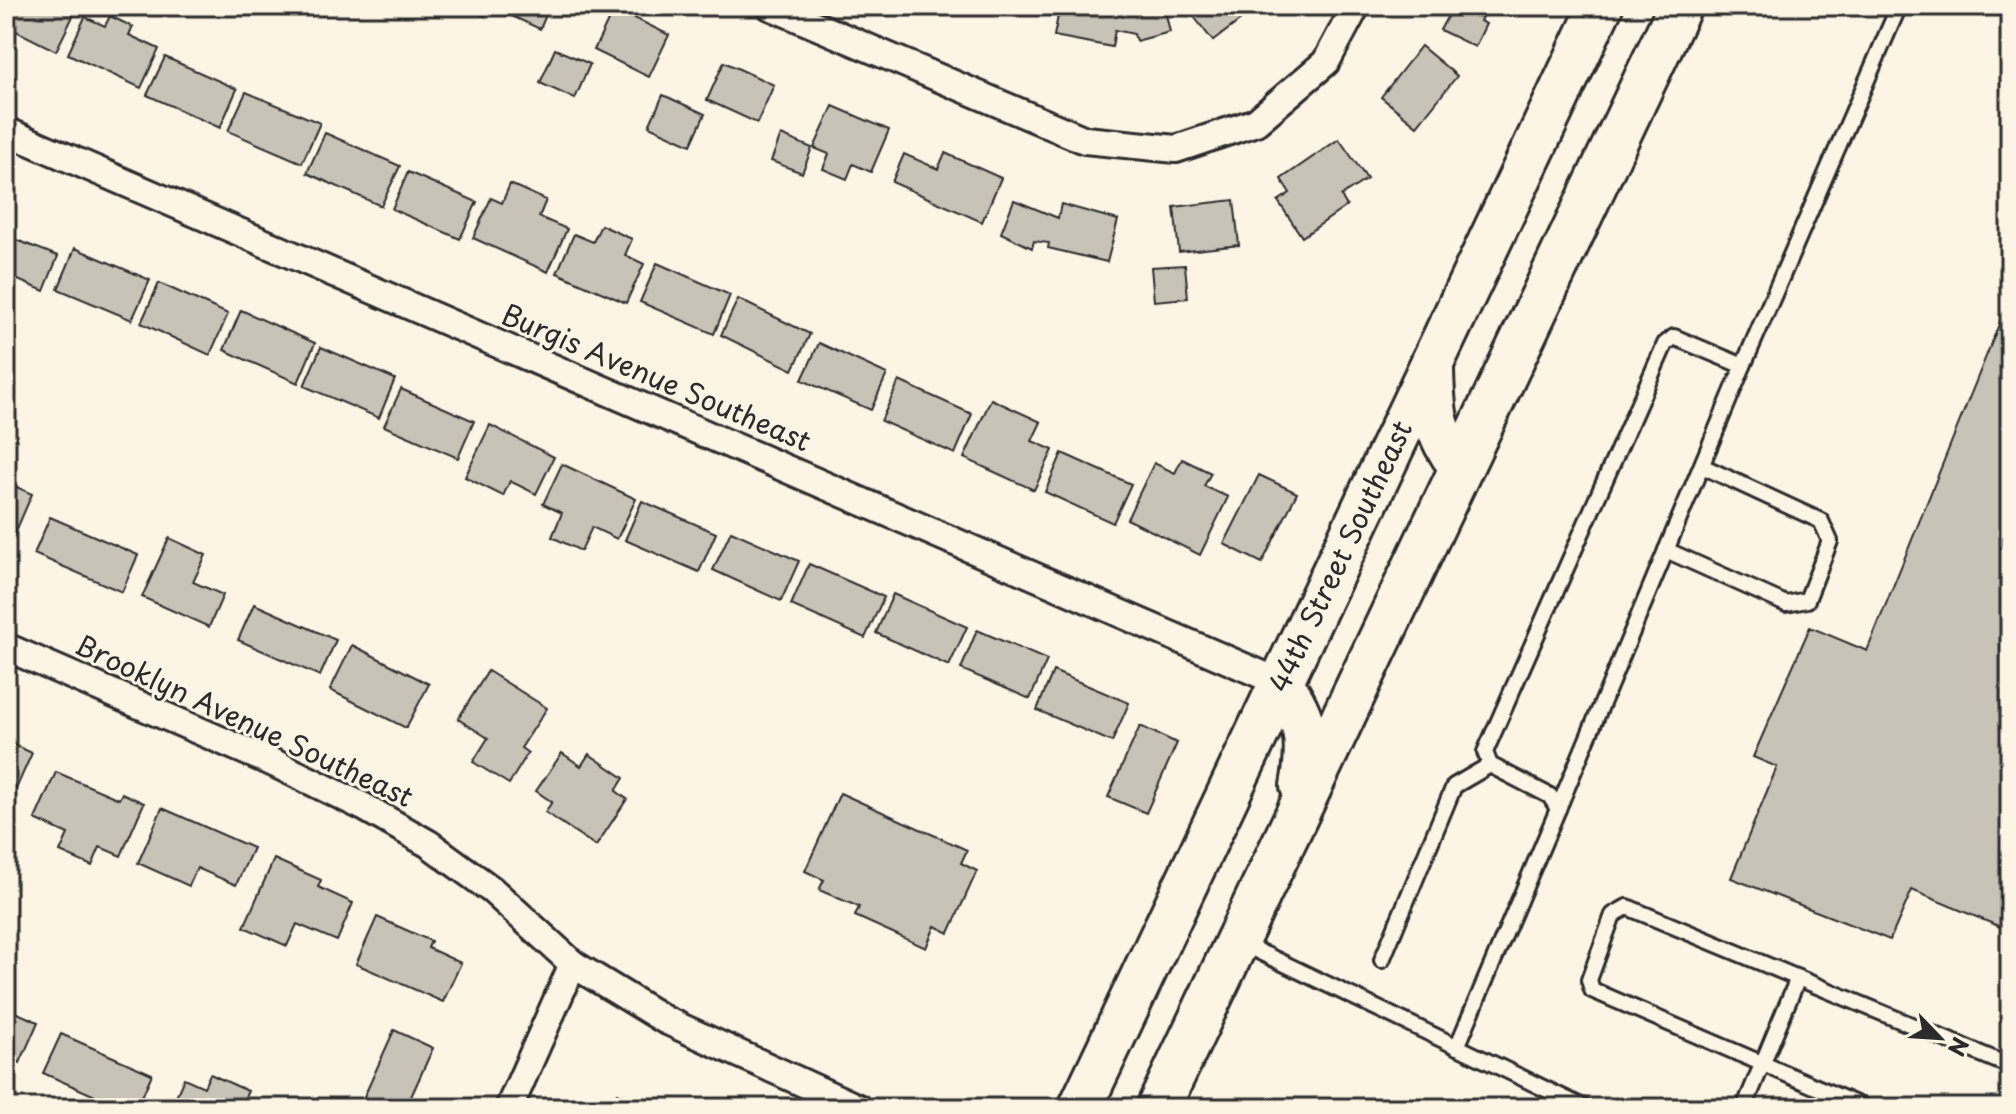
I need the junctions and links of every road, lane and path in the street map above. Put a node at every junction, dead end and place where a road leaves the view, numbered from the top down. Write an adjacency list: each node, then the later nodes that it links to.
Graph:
1 (770, 6): 2 (street)
2 (1356, 6)
3 (1601, 6): 7 (main road, 44th Street Southeast)
4 (1680, 6): 10 (main road)
5 (1899, 6): 8 (lane)
6 (6, 131): 13 (street, Burgis Avenue Southeast)
7 (1432, 365): 10 (main road); 13 (main road, 44th Street Southeast)
8 (1743, 366): 9 (lane); 14 (lane)
9 (1702, 466): 11 (lane); 11 (lane)
10 (1461, 467): 16 (main road)
11 (1666, 550): 15 (lane)
12 (6, 647): 19 (street, Brooklyn Avenue Southeast)
13 (1281, 683): 16 (main road); 26 (main road, 44th Street Southeast)
14 (1490, 765): 15 (lane); 18 (lane)
15 (1558, 809): 21 (lane)
16 (1295, 818): 17 (main road)
17 (1237, 941): 21 (lane); 27 (main road)
18 (1382, 960)
19 (573, 964): 24 (street); 25 (street, Brooklyn Avenue Southeast)
20 (1798, 978): 22 (lane); 22 (lane); 23 (lane)
21 (1457, 1047): 28 (lane)
22 (1763, 1066): 29 (lane); 30 (lane)
23 (2010, 1066)
24 (509, 1108)
25 (858, 1108)
26 (1080, 1108)
27 (1158, 1108)
28 (1585, 1108)
29 (1744, 1108)
30 (1865, 1108)

